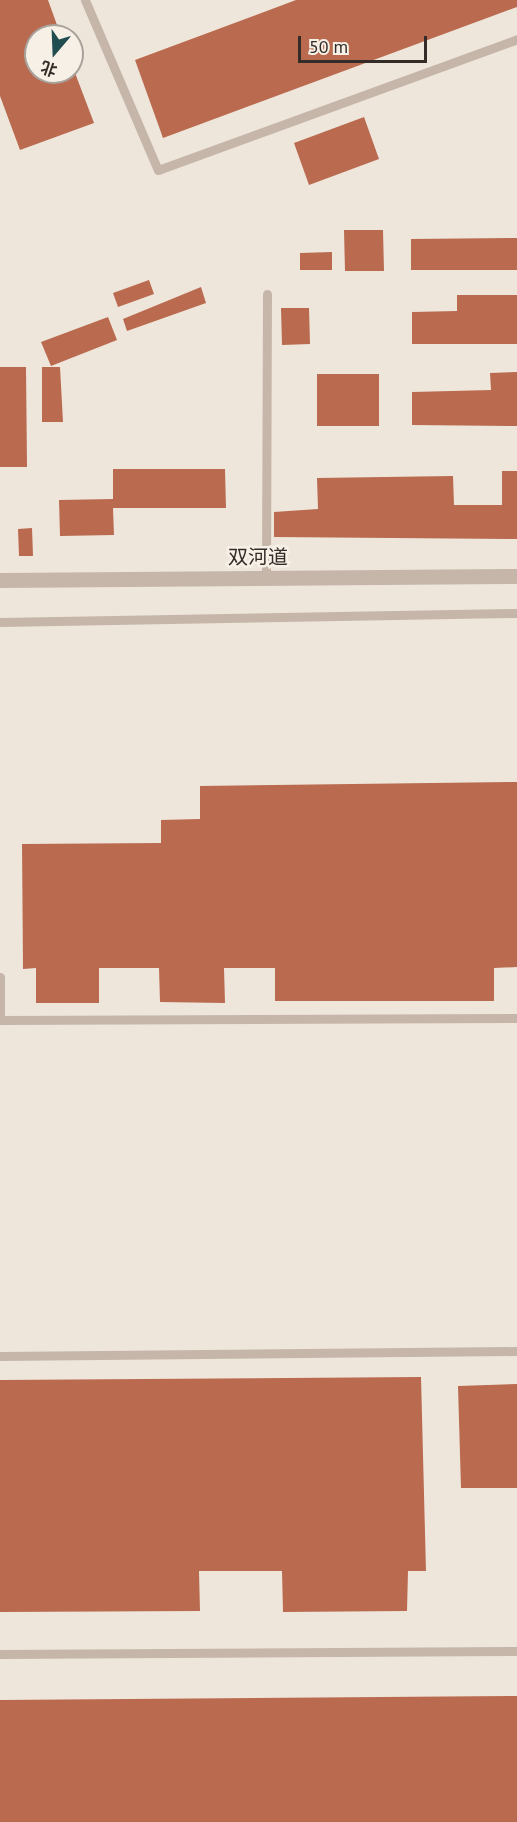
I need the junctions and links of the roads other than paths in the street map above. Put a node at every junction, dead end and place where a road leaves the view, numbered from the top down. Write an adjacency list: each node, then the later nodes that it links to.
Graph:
1 (85, 0): 2 (lane)
2 (517, 39)
3 (267, 294): 5 (lane)
4 (517, 576): 5 (street, 双河道)
5 (266, 578): 6 (street, 双河道)
6 (0, 580)
7 (517, 613): 8 (lane)
8 (0, 622)
9 (0, 977): 11 (lane)
10 (517, 1018): 11 (lane)
11 (0, 1020)
12 (517, 1351): 13 (lane)
13 (0, 1356)
14 (517, 1652): 15 (lane)
15 (0, 1654)

